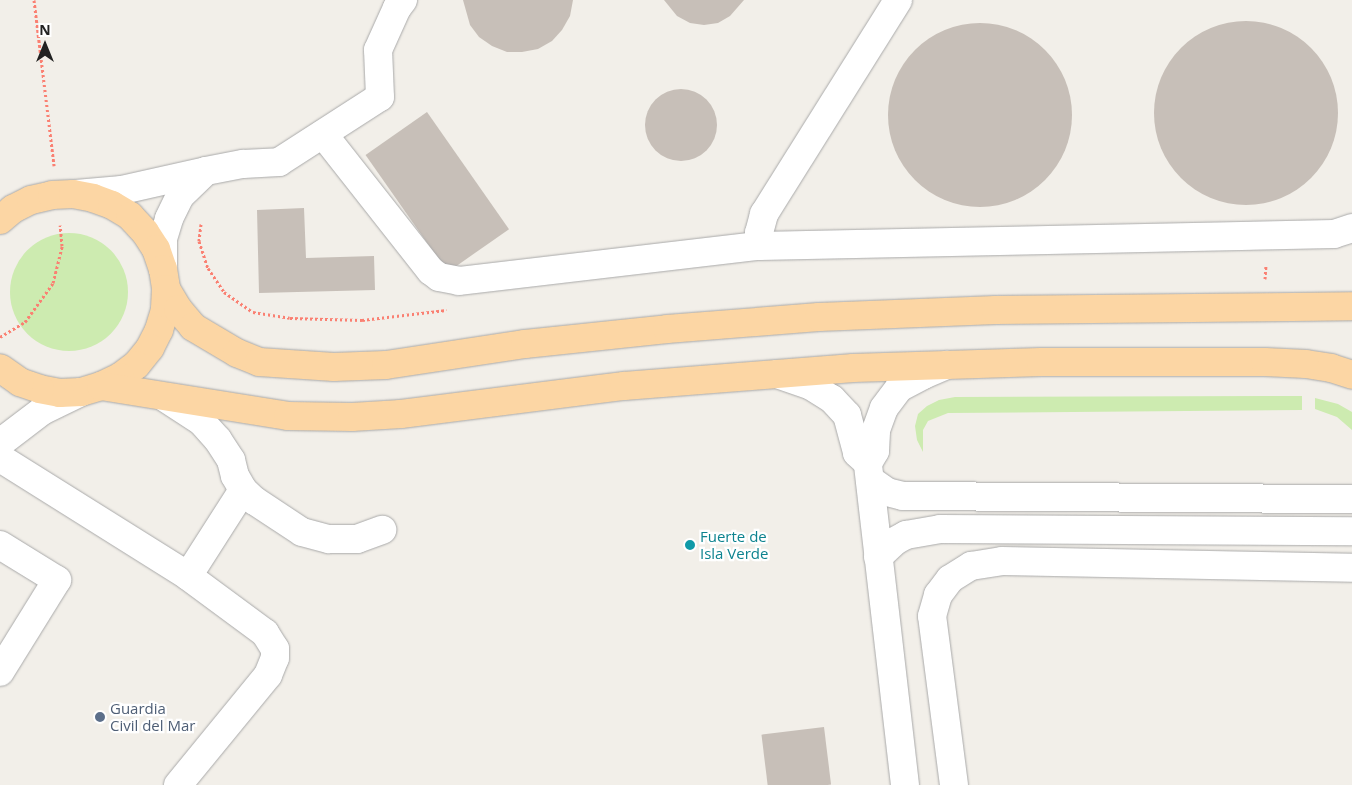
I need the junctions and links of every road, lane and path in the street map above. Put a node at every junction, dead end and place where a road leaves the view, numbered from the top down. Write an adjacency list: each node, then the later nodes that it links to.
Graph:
1 (403, 0): 3 (street)
2 (898, 0): 8 (street)
3 (323, 134): 4 (street); 8 (street)
4 (206, 171): 5 (street); 9 (street)
5 (73, 194): 6 (main road); 9 (main road)
6 (4, 214)
7 (1352, 228): 8 (street)
8 (759, 246)
9 (165, 279): 10 (main road); 15 (main road)
10 (1352, 306)
11 (949, 365): 13 (main road); 14 (main road); 19 (street)
12 (0, 368): 15 (main road)
13 (777, 374): 16 (main road); 19 (street)
14 (1352, 375)
15 (91, 389): 16 (main road); 17 (street)
16 (164, 397): 20 (street)
17 (0, 443)
18 (0, 458): 27 (street)
19 (869, 471): 21 (street); 25 (street)
20 (243, 490): 22 (street); 27 (street)
21 (1352, 500)
22 (382, 530)
23 (1352, 531): 25 (street)
24 (0, 545): 28 (street)
25 (878, 557): 30 (street)
26 (1352, 568): 31 (street)
27 (188, 576): 29 (street)
28 (0, 672)
29 (178, 785)
30 (905, 785)
31 (954, 785)

